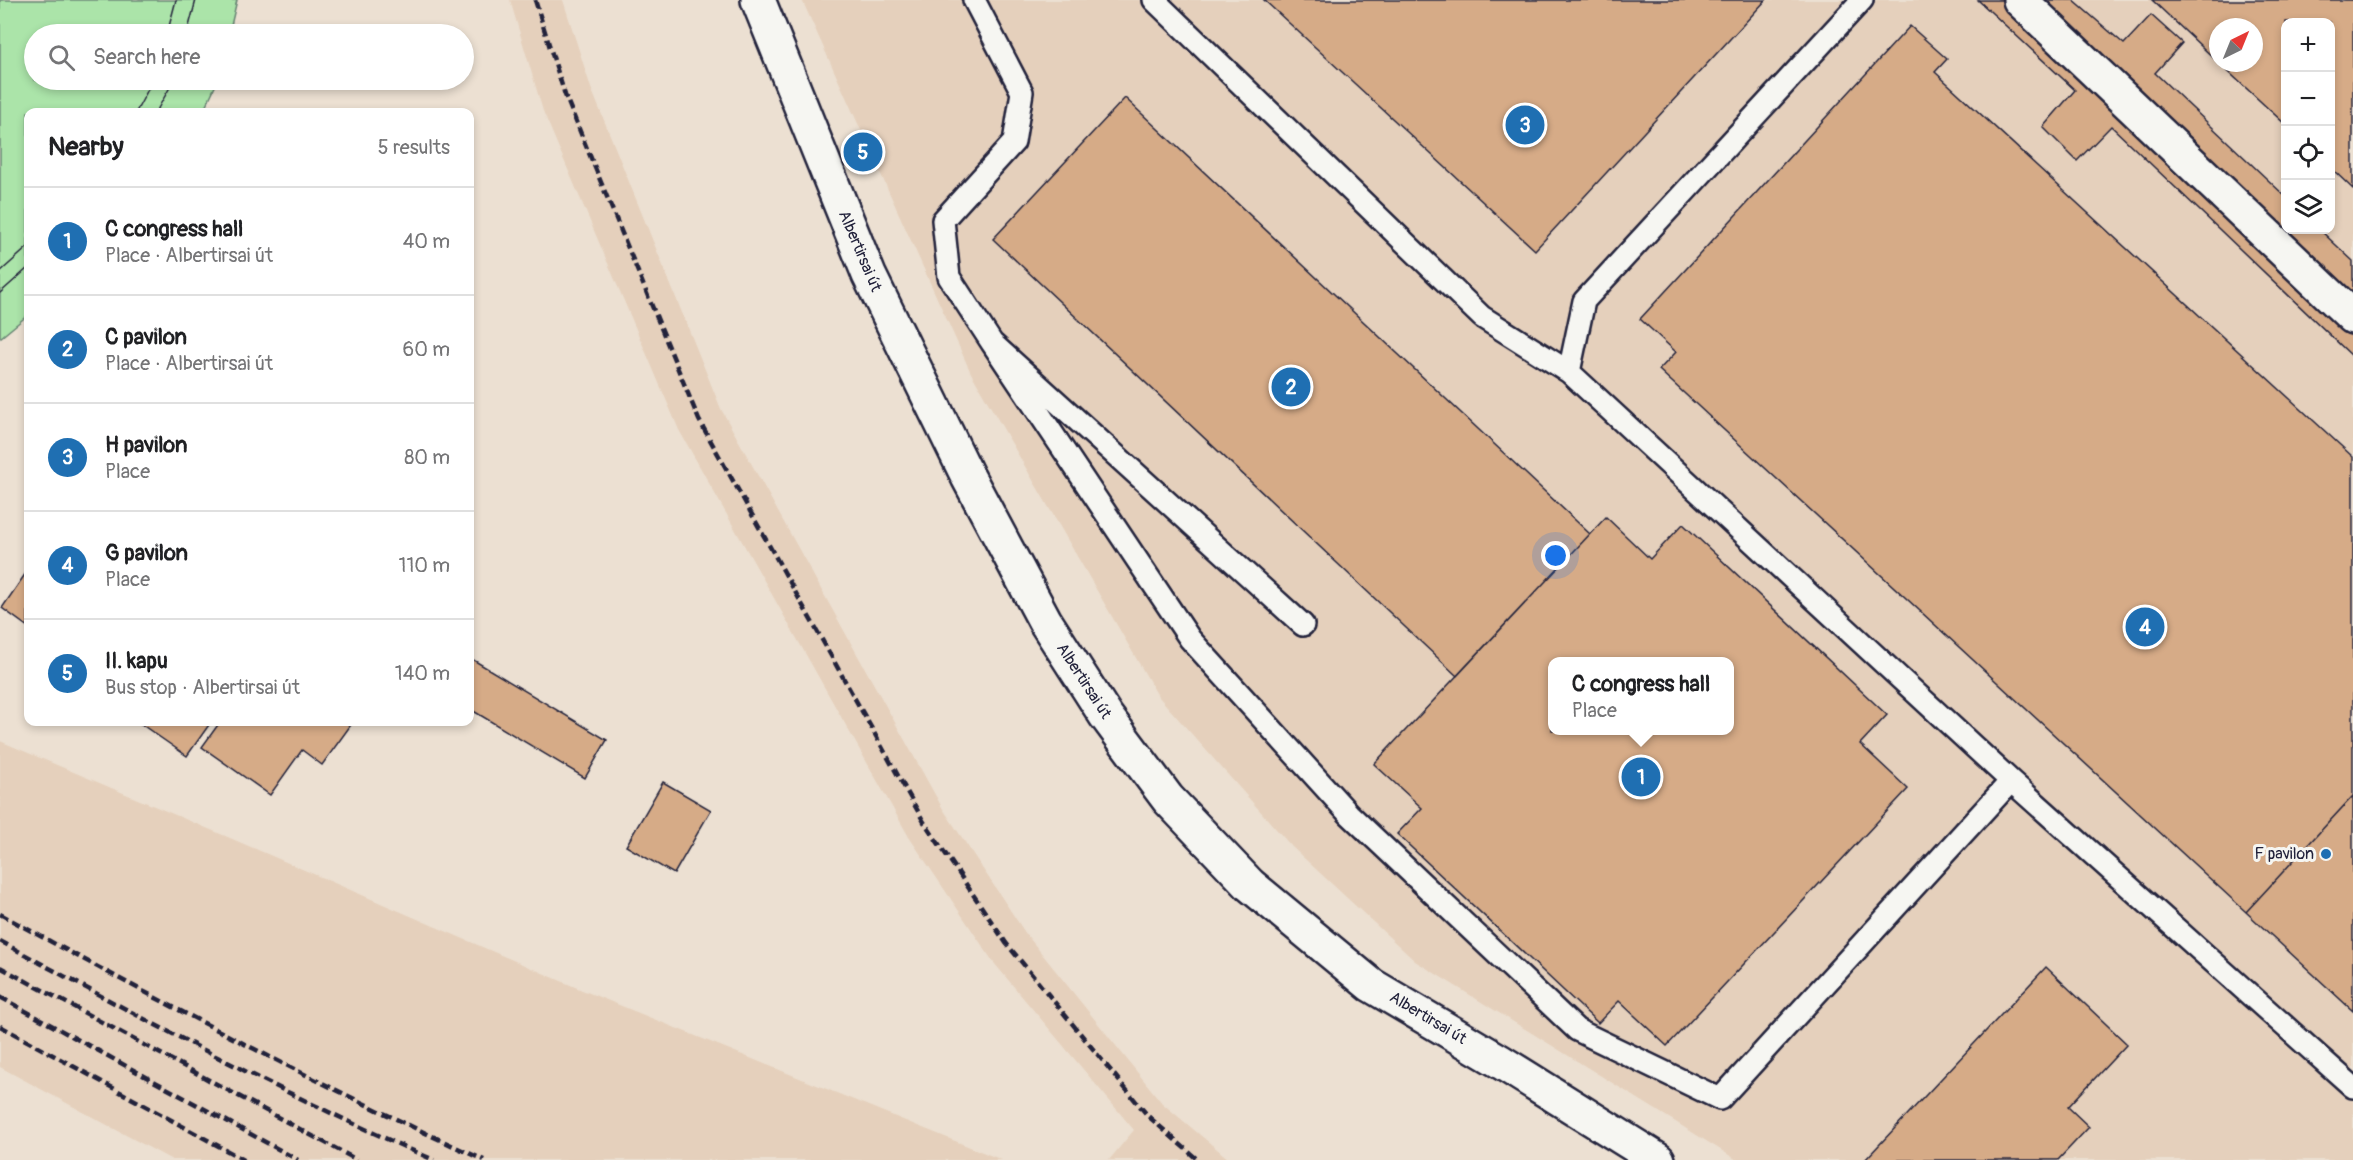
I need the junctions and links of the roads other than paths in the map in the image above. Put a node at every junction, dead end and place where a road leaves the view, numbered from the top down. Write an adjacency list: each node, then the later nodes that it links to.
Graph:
1 (758, 0): 12 (street, Albertirsai út)
2 (974, 0): 7 (lane)
3 (1154, 0): 8 (lane)
4 (1862, 0): 8 (lane)
5 (2020, 0): 6 (street)
6 (2353, 317)
7 (992, 343): 9 (lane); 10 (lane)
8 (1569, 372): 10 (lane)
9 (1304, 625)
10 (2011, 781): 11 (lane)
11 (2353, 1087)
12 (1658, 1160)

